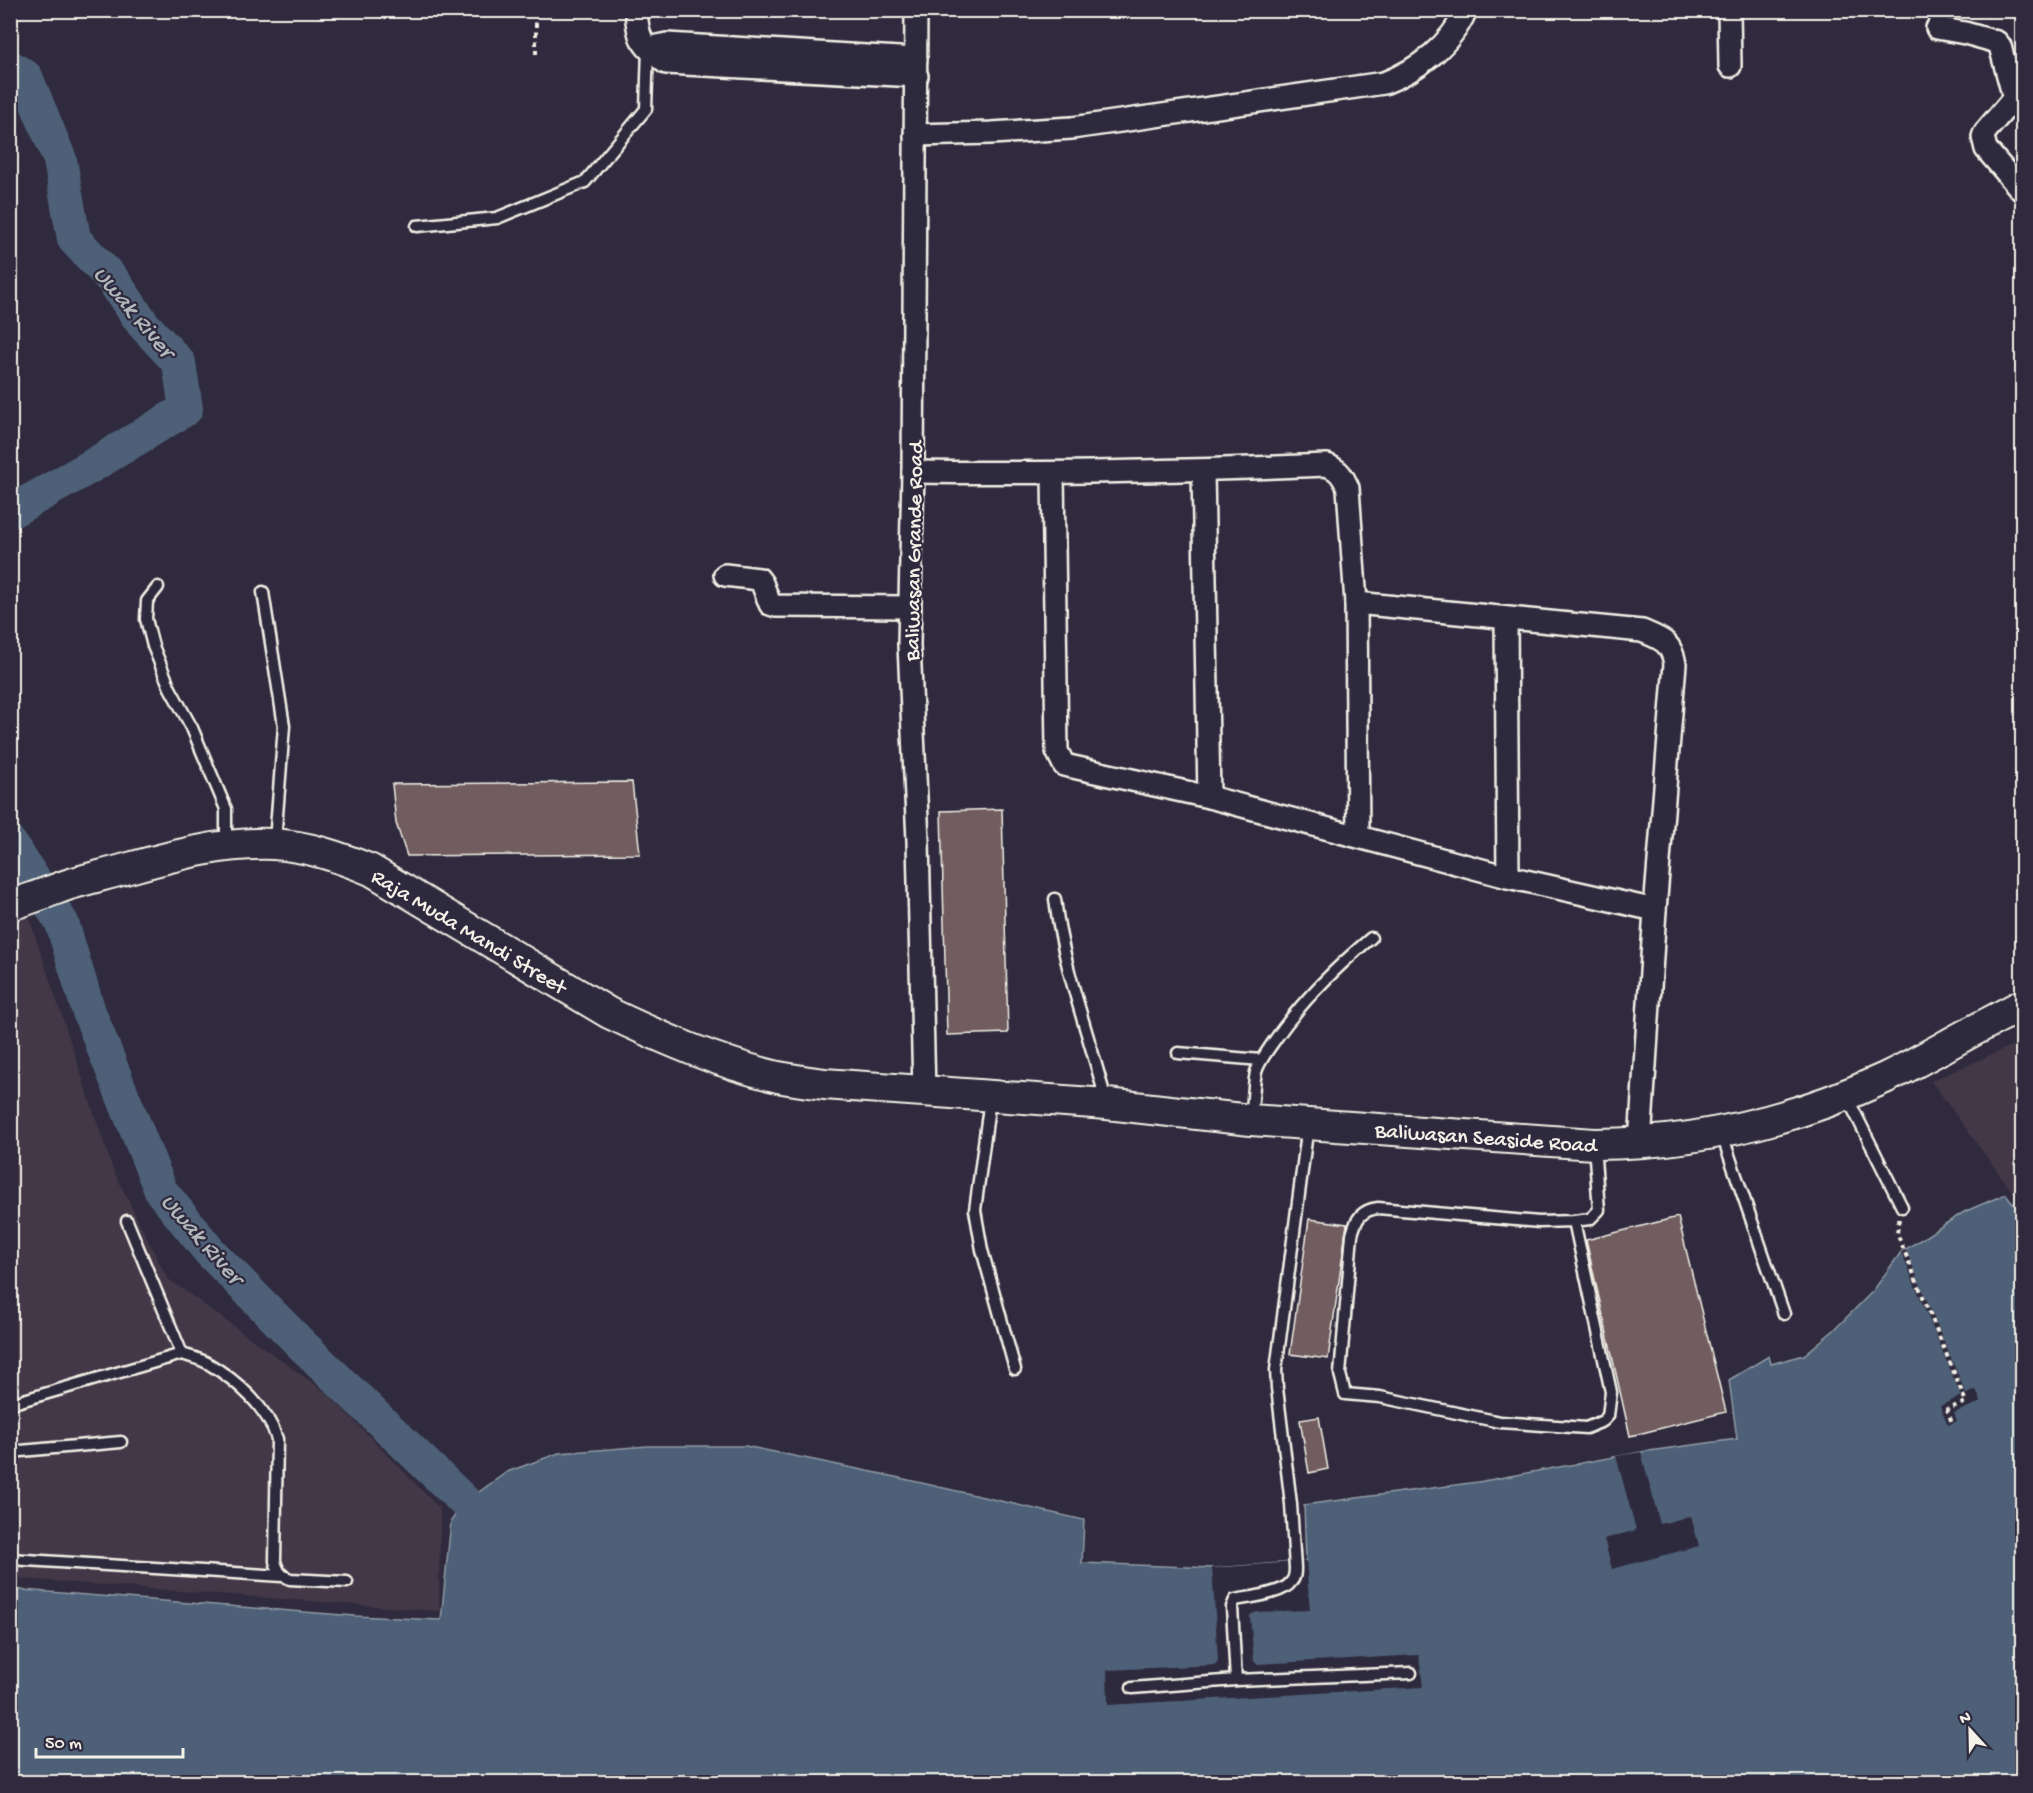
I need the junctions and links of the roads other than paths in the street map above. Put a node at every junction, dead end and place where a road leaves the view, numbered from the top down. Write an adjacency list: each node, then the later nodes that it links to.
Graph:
1 (636, 10): 6 (street)
2 (916, 10): 8 (street, Baliwasan Grande Road)
3 (1466, 10): 10 (street)
4 (1729, 10): 7 (street)
5 (1937, 28): 9 (street)
6 (648, 48): 8 (street); 12 (lane)
7 (1730, 66)
8 (917, 68): 10 (street, Baliwasan Grande Road)
9 (2018, 96): 11 (street)
10 (915, 135): 14 (street, Baliwasan Grande Road)
11 (2022, 191)
12 (417, 226)
13 (1203, 471): 15 (street); 19 (street); 22 (street)
14 (913, 472): 15 (street); 20 (street, Baliwasan Grande Road)
15 (1053, 474): 22 (street)
16 (724, 575): 20 (street)
17 (158, 587): 25 (lane)
18 (263, 592): 24 (lane)
19 (1356, 603): 21 (street); 23 (street)
20 (910, 607): 34 (street, Baliwasan Grande Road)
21 (1506, 619): 26 (street); 29 (street)
22 (1209, 797): 23 (street)
23 (1358, 836): 26 (street)
24 (275, 844): 25 (main road, Raja Muda Mandi Street); 34 (main road, Raja Muda Mandi Street)
25 (226, 846): 28 (main road, Raja Muda Mandi Street)
26 (1508, 877): 29 (street)
27 (1055, 899): 37 (lane)
28 (17, 903)
29 (1655, 910): 41 (street)
30 (1371, 938): 33 (lane)
31 (2022, 1005): 35 (main road, Baliwasan Seaside Road)
32 (1178, 1053): 33 (lane)
33 (1261, 1060): 38 (lane)
34 (924, 1092): 36 (main road, Baliwasan Seaside Road)
35 (1846, 1094): 40 (main road, Baliwasan Seaside Road); 43 (lane)
36 (990, 1097): 37 (main road, Baliwasan Seaside Road); 48 (lane)
37 (1107, 1104): 38 (main road, Baliwasan Seaside Road)
38 (1251, 1120): 39 (main road, Baliwasan Seaside Road)
39 (1308, 1123): 42 (main road, Baliwasan Seaside Road); 56 (lane)
40 (1721, 1132): 41 (main road, Baliwasan Seaside Road); 46 (lane)
41 (1640, 1143): 42 (main road, Baliwasan Seaside Road)
42 (1594, 1144): 45 (lane)
43 (1902, 1207)
44 (127, 1221): 47 (lane)
45 (1574, 1221): 45 (lane)
46 (1784, 1314)
47 (183, 1354): 49 (lane); 53 (lane)
48 (1015, 1368)
49 (10, 1404)
50 (121, 1442): 51 (lane)
51 (10, 1452)
52 (10, 1559): 53 (lane)
53 (282, 1576): 54 (lane)
54 (347, 1582)
55 (1411, 1672): 56 (lane)
56 (1236, 1680): 57 (lane)
57 (1132, 1688)

